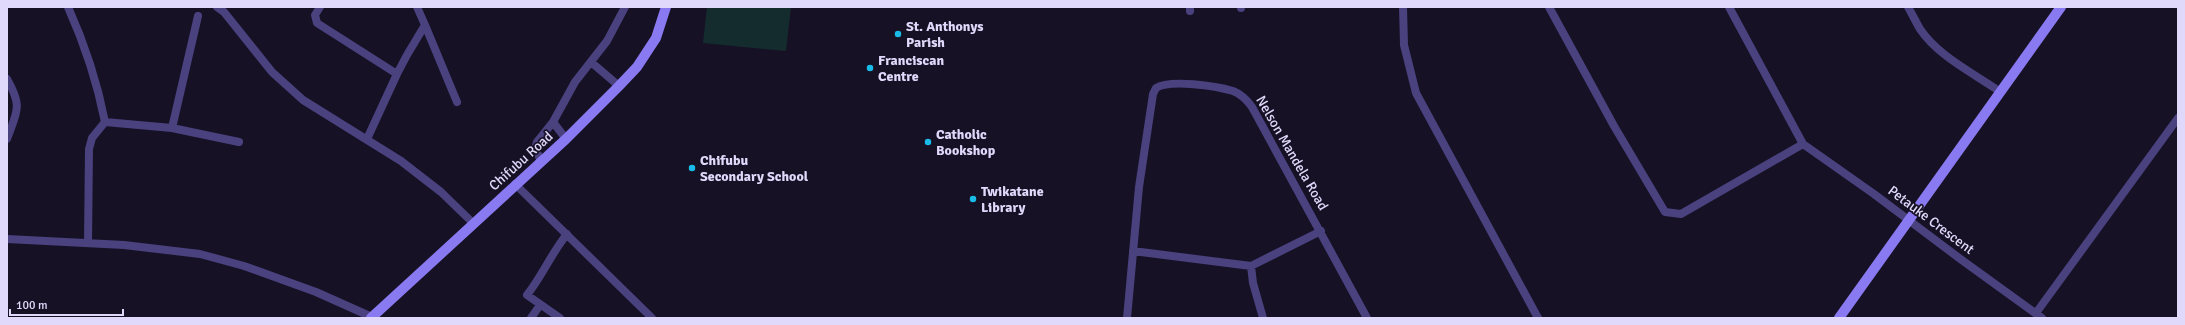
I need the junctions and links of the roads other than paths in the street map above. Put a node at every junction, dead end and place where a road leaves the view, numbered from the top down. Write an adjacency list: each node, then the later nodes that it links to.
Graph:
1 (68, 7): 21 (street)
2 (217, 7): 24 (street)
3 (320, 7): 15 (street)
4 (417, 7): 13 (street)
5 (625, 7): 14 (street)
6 (666, 7): 17 (main road, Chifubu Road)
7 (1403, 7): 48 (street)
8 (1549, 7): 28 (street)
9 (1729, 7): 28 (street)
10 (1908, 7): 18 (street)
11 (2060, 7): 18 (main road)
12 (198, 16): 23 (street)
13 (425, 25): 15 (street); 19 (street)
14 (591, 62): 17 (street); 22 (street)
15 (397, 74): 24 (street)
16 (7, 79): 25 (street)
17 (619, 86): 26 (main road, Chifubu Road)
18 (1999, 91): 31 (main road)
19 (457, 102)
20 (2178, 118): 40 (street)
21 (105, 122): 23 (street); 36 (street)
22 (553, 122): 26 (street); 29 (street)
23 (172, 128): 27 (street)
24 (367, 139): 32 (street)
25 (7, 140)
26 (566, 140): 29 (main road, Chifubu Road)
27 (239, 142)
28 (1803, 144): 31 (street, Petauke Crescent)
29 (542, 160): 30 (main road, Chifubu Road)
30 (515, 184): 32 (main road, Chifubu Road); 34 (street)
31 (1908, 220): 40 (street, Petauke Crescent); 49 (main road)
32 (474, 224): 41 (main road, Chifubu Road)
33 (1321, 231): 37 (street, Nelson Mandela Road); 38 (street); 47 (street, Nelson Mandela Road)
34 (566, 234): 39 (street); 44 (street)
35 (7, 240): 36 (street)
36 (88, 243): 41 (street)
37 (1133, 251): 38 (street); 45 (street, Nelson Mandela Road)
38 (1251, 266): 46 (street)
39 (540, 305): 42 (street); 43 (street)
40 (2039, 316)
41 (371, 318)
42 (531, 318)
43 (560, 318)
44 (652, 318)
45 (1126, 318)
46 (1263, 318)
47 (1366, 318)
48 (1538, 318)
49 (1839, 318)

